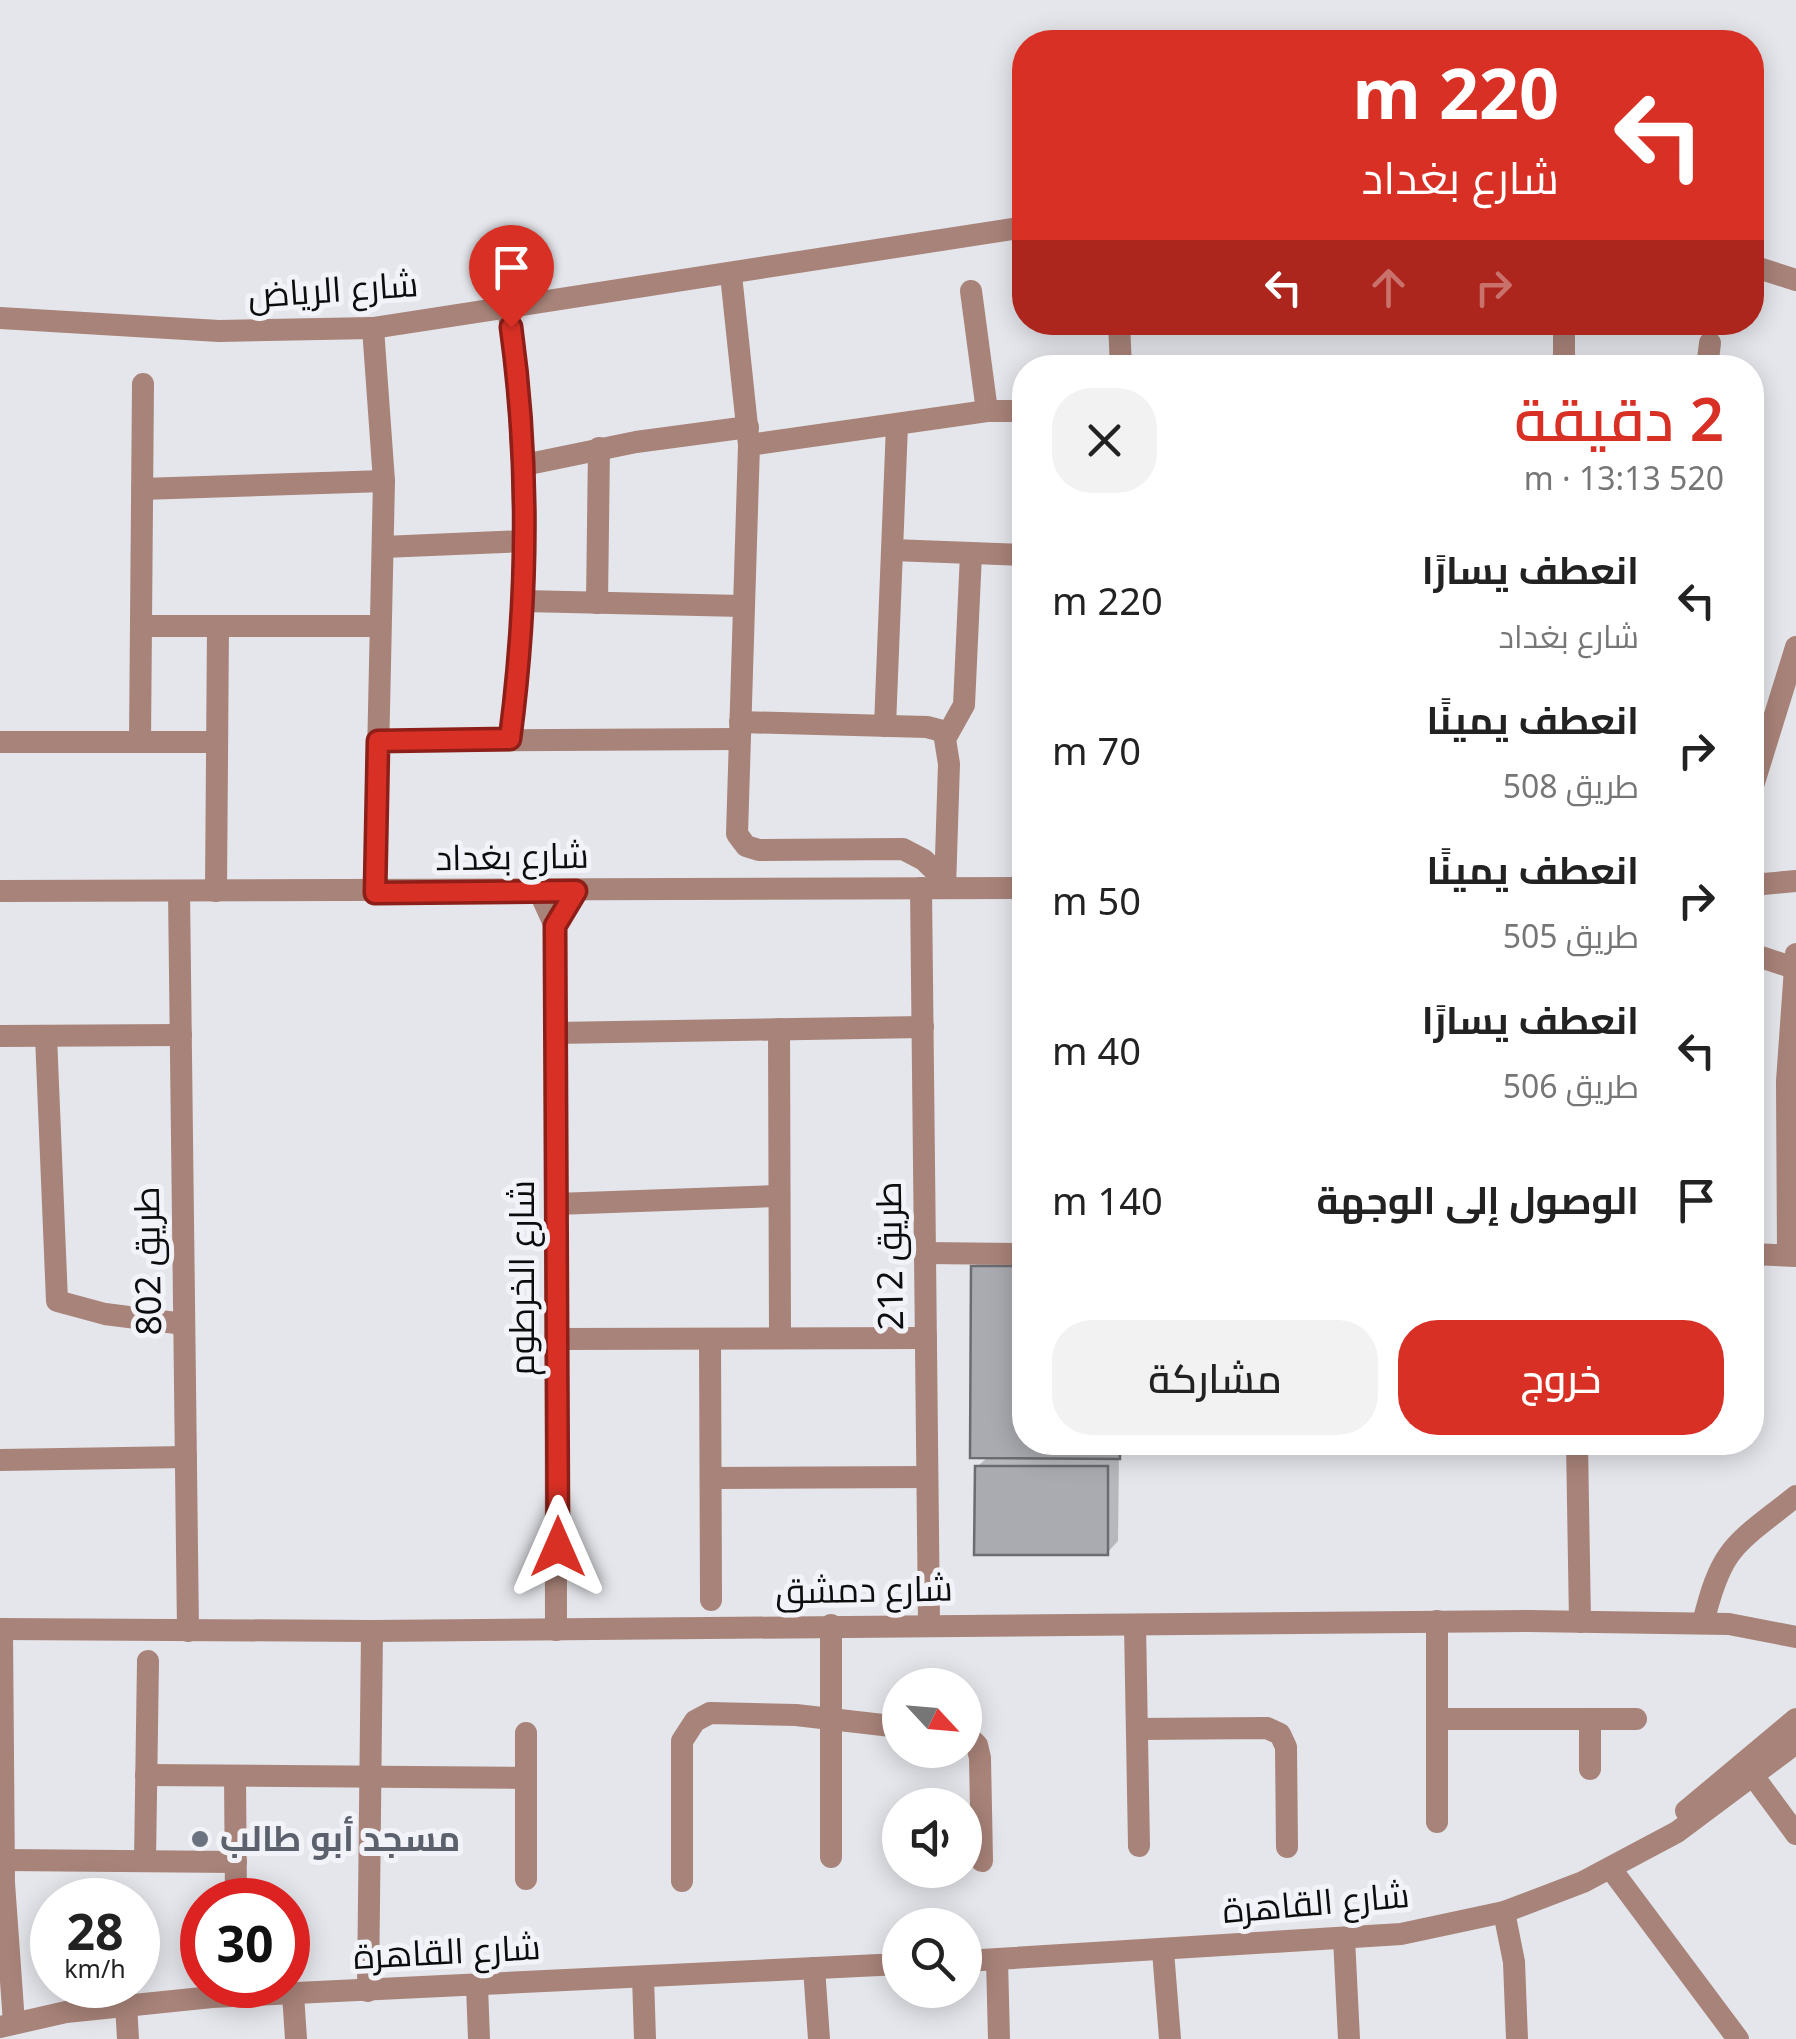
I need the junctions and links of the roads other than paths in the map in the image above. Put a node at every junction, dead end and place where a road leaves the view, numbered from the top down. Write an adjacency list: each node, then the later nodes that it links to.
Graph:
1 (1012, 229): 3 (street, شارع الرياض)
2 (1764, 270): 4 (street)
3 (731, 275): 6 (street, شارع الرياض); 15 (street)
4 (1796, 280)
5 (971, 291): 12 (street)
6 (508, 307): 8 (street, شارع الرياض); 17 (street)
7 (0, 318): 8 (street, شارع الرياض)
8 (372, 328): 18 (street)
9 (1710, 343): 10 (street)
10 (1709, 355)
11 (142, 384): 19 (street)
12 (987, 411): 13 (street); 14 (street)
13 (1012, 411)
14 (897, 425): 15 (street); 22 (street)
15 (749, 436): 16 (street); 27 (street)
16 (598, 448): 17 (street); 26 (street)
17 (524, 465): 20 (street)
18 (384, 482): 19 (street); 21 (street)
19 (142, 489): 28 (street)
20 (526, 541): 21 (street); 25 (street)
21 (383, 547): 30 (street)
22 (892, 550): 23 (street); 32 (street)
23 (970, 554): 24 (street); 34 (street)
24 (1012, 556)
25 (524, 602): 26 (street); 35 (street)
26 (597, 603): 27 (street)
27 (742, 606): 33 (street)
28 (141, 626): 29 (street); 38 (street)
29 (218, 626): 30 (street); 39 (street)
30 (380, 626): 36 (street)
31 (1796, 647): 40 (street)
32 (885, 726): 33 (street); 34 (street)
33 (739, 730): 35 (street); 43 (street)
34 (946, 732): 43 (street, طريق 212)
35 (510, 739): 36 (street)
36 (378, 741): 50 (street)
37 (0, 742): 38 (street)
38 (140, 742): 39 (street)
39 (217, 742): 46 (street)
40 (1764, 750)
41 (1796, 881): 42 (street)
42 (1764, 884)
43 (937, 886): 44 (street, شارع بغداد); 48 (street, شارع بغداد); 54 (street, طريق 212)
44 (1012, 888)
45 (179, 891): 46 (street, شارع بغداد); 49 (street, شارع بغداد); 57 (street, طريق 802)
46 (216, 891): 50 (street, شارع بغداد)
47 (539, 891): 48 (street, شارع بغداد); 50 (street, شارع بغداد); 51 (street, شارع الخرطوم)
48 (576, 891): 51 (street)
49 (0, 892)
50 (375, 893)
51 (555, 926): 56 (street, شارع الخرطوم)
52 (1764, 956): 53 (street)
53 (1795, 961): 65 (street)
54 (923, 1028): 55 (street); 62 (street, طريق 212)
55 (779, 1030): 56 (street); 60 (street)
56 (555, 1032): 61 (street, شارع الخرطوم)
57 (181, 1035): 59 (street); 66 (street, طريق 802)
58 (0, 1036): 59 (street)
59 (46, 1036): 66 (street)
60 (779, 1196): 61 (street); 68 (street)
61 (556, 1204): 70 (street, شارع الخرطوم)
62 (925, 1253): 63 (street); 69 (street, طريق 212)
63 (1012, 1254)
64 (1764, 1254): 65 (street)
65 (1792, 1255)
66 (184, 1324): 72 (street, طريق 802)
67 (710, 1338): 68 (street); 70 (street); 74 (street)
68 (780, 1338): 69 (street)
69 (926, 1338): 75 (street, طريق 212)
70 (557, 1339): 88 (street, شارع الخرطوم)
71 (1576, 1455): 79 (street)
72 (186, 1457): 73 (street); 87 (street, طريق 802)
73 (0, 1460)
74 (711, 1478): 75 (street); 77 (street)
75 (927, 1478): 81 (street, طريق 212)
76 (1796, 1496): 82 (street)
77 (711, 1600)
78 (1438, 1621): 79 (street, شارع دمشق); 85 (street, شارع دمشق); 92 (street)
79 (1580, 1622): 82 (street, شارع دمشق)
80 (1796, 1622): 83 (street, شارع دمشق)
81 (928, 1623): 84 (street, شارع دمشق); 85 (street, شارع دمشق)
82 (1703, 1624): 83 (street, شارع دمشق)
83 (1729, 1624): 90 (street, شارع دمشق)
84 (831, 1625): 88 (street, شارع دمشق); 96 (street)
85 (1135, 1625): 98 (street)
86 (1, 1630): 87 (street, شارع دمشق); 116 (street)
87 (188, 1630): 89 (street, شارع دمشق)
88 (556, 1630): 89 (street, شارع دمشق)
89 (372, 1632): 104 (street)
90 (1796, 1637)
91 (148, 1661): 102 (street)
92 (1438, 1719): 93 (street); 107 (street)
93 (1590, 1719): 94 (street); 101 (street)
94 (1636, 1719)
95 (1796, 1719): 109 (street, شارع القاهرة)
96 (831, 1721): 97 (street); 112 (street); 119 (street)
97 (882, 1725)
98 (1137, 1729): 110 (street); 111 (street)
99 (526, 1733): 106 (street)
100 (1796, 1743): 105 (street, شارع القاهرة)
101 (1590, 1769)
102 (146, 1775): 103 (street); 113 (street)
103 (235, 1776): 104 (street); 114 (street)
104 (371, 1777): 106 (street); 129 (street)
105 (1754, 1777): 108 (street); 109 (street, شارع القاهرة)
106 (526, 1778): 118 (street)
107 (1438, 1822)
108 (1796, 1834)
109 (1656, 1843): 115 (street, شارع القاهرة)
110 (1139, 1846)
111 (1287, 1847)
112 (831, 1857)
113 (145, 1861): 114 (street); 116 (street)
114 (236, 1862): 117 (street)
115 (1611, 1869): 120 (street, شارع القاهرة); 144 (street)
116 (3, 1876): 134 (street)
117 (236, 1878)
118 (526, 1879)
119 (682, 1881)
120 (1504, 1912): 121 (street, شارع القاهرة); 143 (street)
121 (1344, 1938): 122 (street, شارع القاهرة); 142 (street)
122 (1164, 1951): 123 (street, شارع القاهرة); 141 (street)
123 (997, 1960): 124 (street, شارع القاهرة); 140 (street)
124 (982, 1961)
125 (882, 1965): 126 (street, شارع القاهرة)
126 (814, 1968): 127 (street, شارع القاهرة); 139 (street)
127 (644, 1977): 128 (street, شارع القاهرة); 138 (street)
128 (477, 1986): 129 (street, شارع القاهرة); 137 (street)
129 (368, 1991): 130 (street, شارع القاهرة)
130 (310, 1993)
131 (103, 2008): 134 (street, شارع القاهرة)
132 (126, 2008): 135 (street)
133 (294, 2008): 136 (street)
134 (7, 2025)
135 (128, 2039)
136 (296, 2039)
137 (479, 2039)
138 (646, 2039)
139 (819, 2039)
140 (1000, 2039)
141 (1170, 2039)
142 (1349, 2039)
143 (1517, 2039)
144 (1738, 2039)

